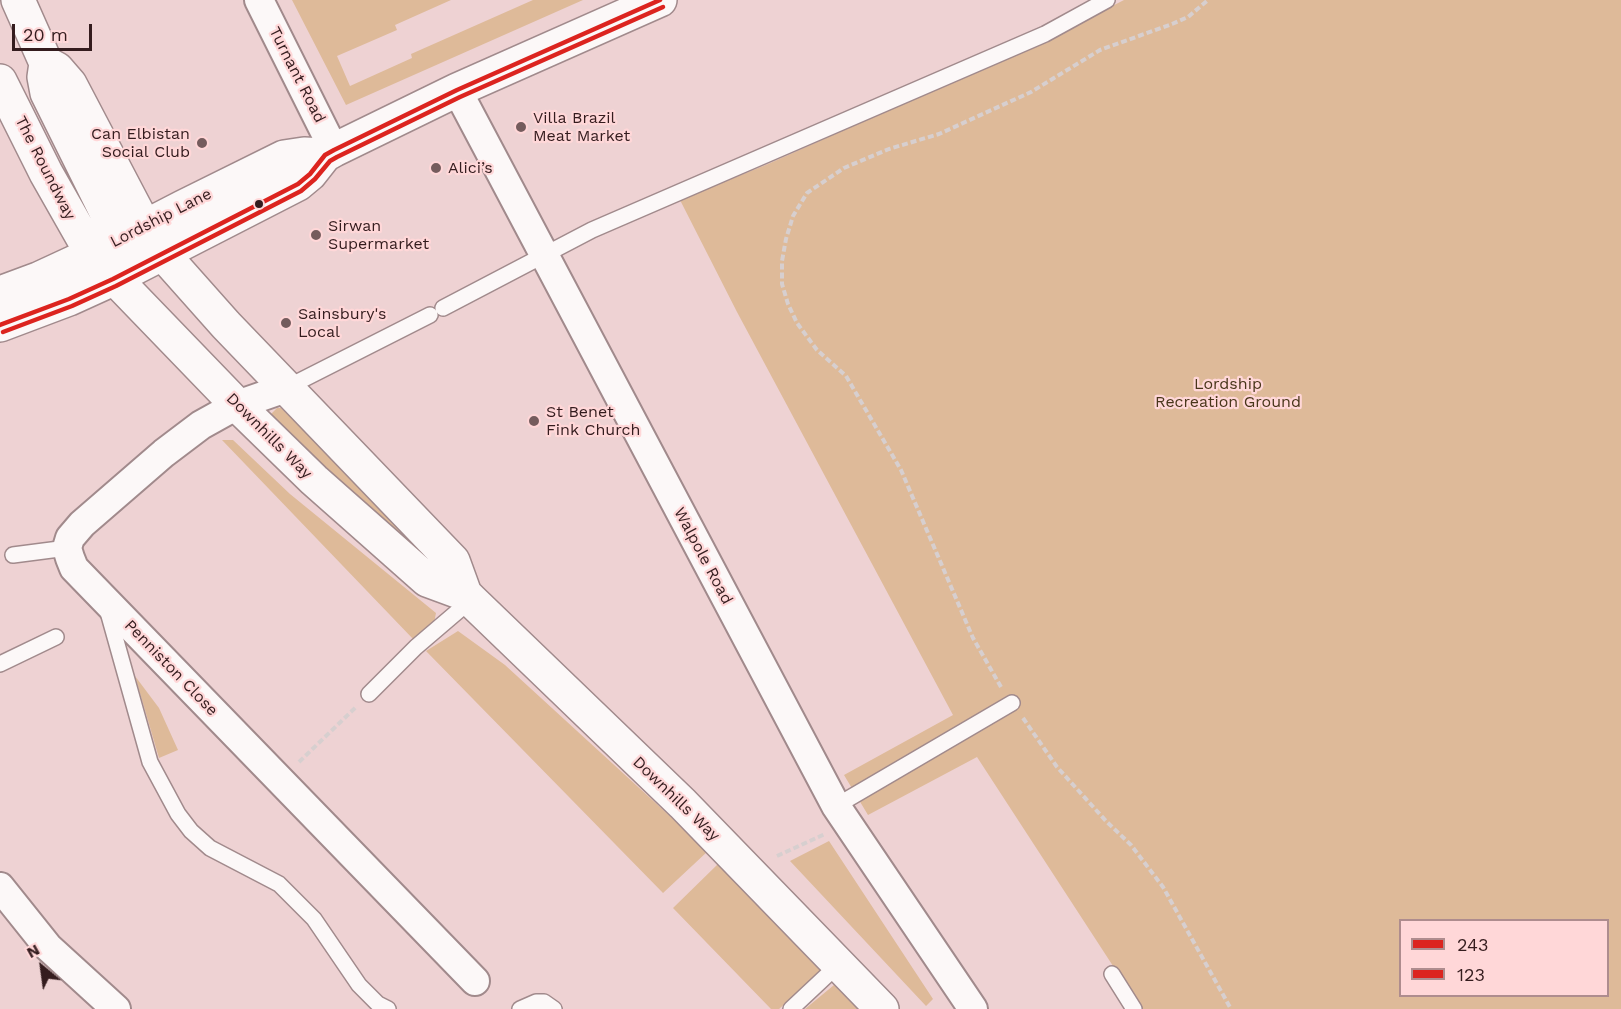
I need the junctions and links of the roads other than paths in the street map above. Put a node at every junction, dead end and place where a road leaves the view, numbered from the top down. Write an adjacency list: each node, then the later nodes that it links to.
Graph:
1 (18, 0): 8 (main road, The Roundway)
2 (259, 0): 7 (street, Turnant Road)
3 (660, 0): 6 (main road, Lordship Lane)
4 (1107, 0): 9 (lane)
5 (0, 81): 8 (main road, The Roundway)
6 (457, 90): 7 (main road, Lordship Lane); 9 (street, Walpole Road)
7 (330, 153): 8 (main road, Lordship Lane)
8 (126, 251): 10 (main road, Lordship Lane); 11 (main road, Lordship Lane); 12 (main road, Downhills Way); 13 (main road, Downhills Way)
9 (544, 256): 12 (lane); 22 (street, Walpole Road)
10 (0, 293)
11 (0, 325)
12 (286, 388): 13 (street); 16 (main road, Downhills Way)
13 (237, 405): 14 (street); 16 (main road, Downhills Way)
14 (68, 548): 15 (lane); 17 (street, Penniston Close)
15 (13, 555)
16 (468, 597): 20 (lane); 24 (main road, Downhills Way)
17 (105, 600): 26 (street, Penniston Close); 28 (lane)
18 (56, 637): 19 (lane)
19 (0, 664)
20 (369, 694)
21 (1012, 703): 22 (lane)
22 (841, 815): 33 (street, Walpole Road)
23 (0, 887): 27 (street)
24 (839, 964): 31 (lane); 32 (main road, Downhills Way)
25 (1112, 974): 34 (lane)
26 (475, 981)
27 (116, 1009)
28 (388, 1009)
29 (520, 1009): 30 (lane)
30 (554, 1009)
31 (791, 1009)
32 (882, 1009)
33 (973, 1009)
34 (1134, 1009)

